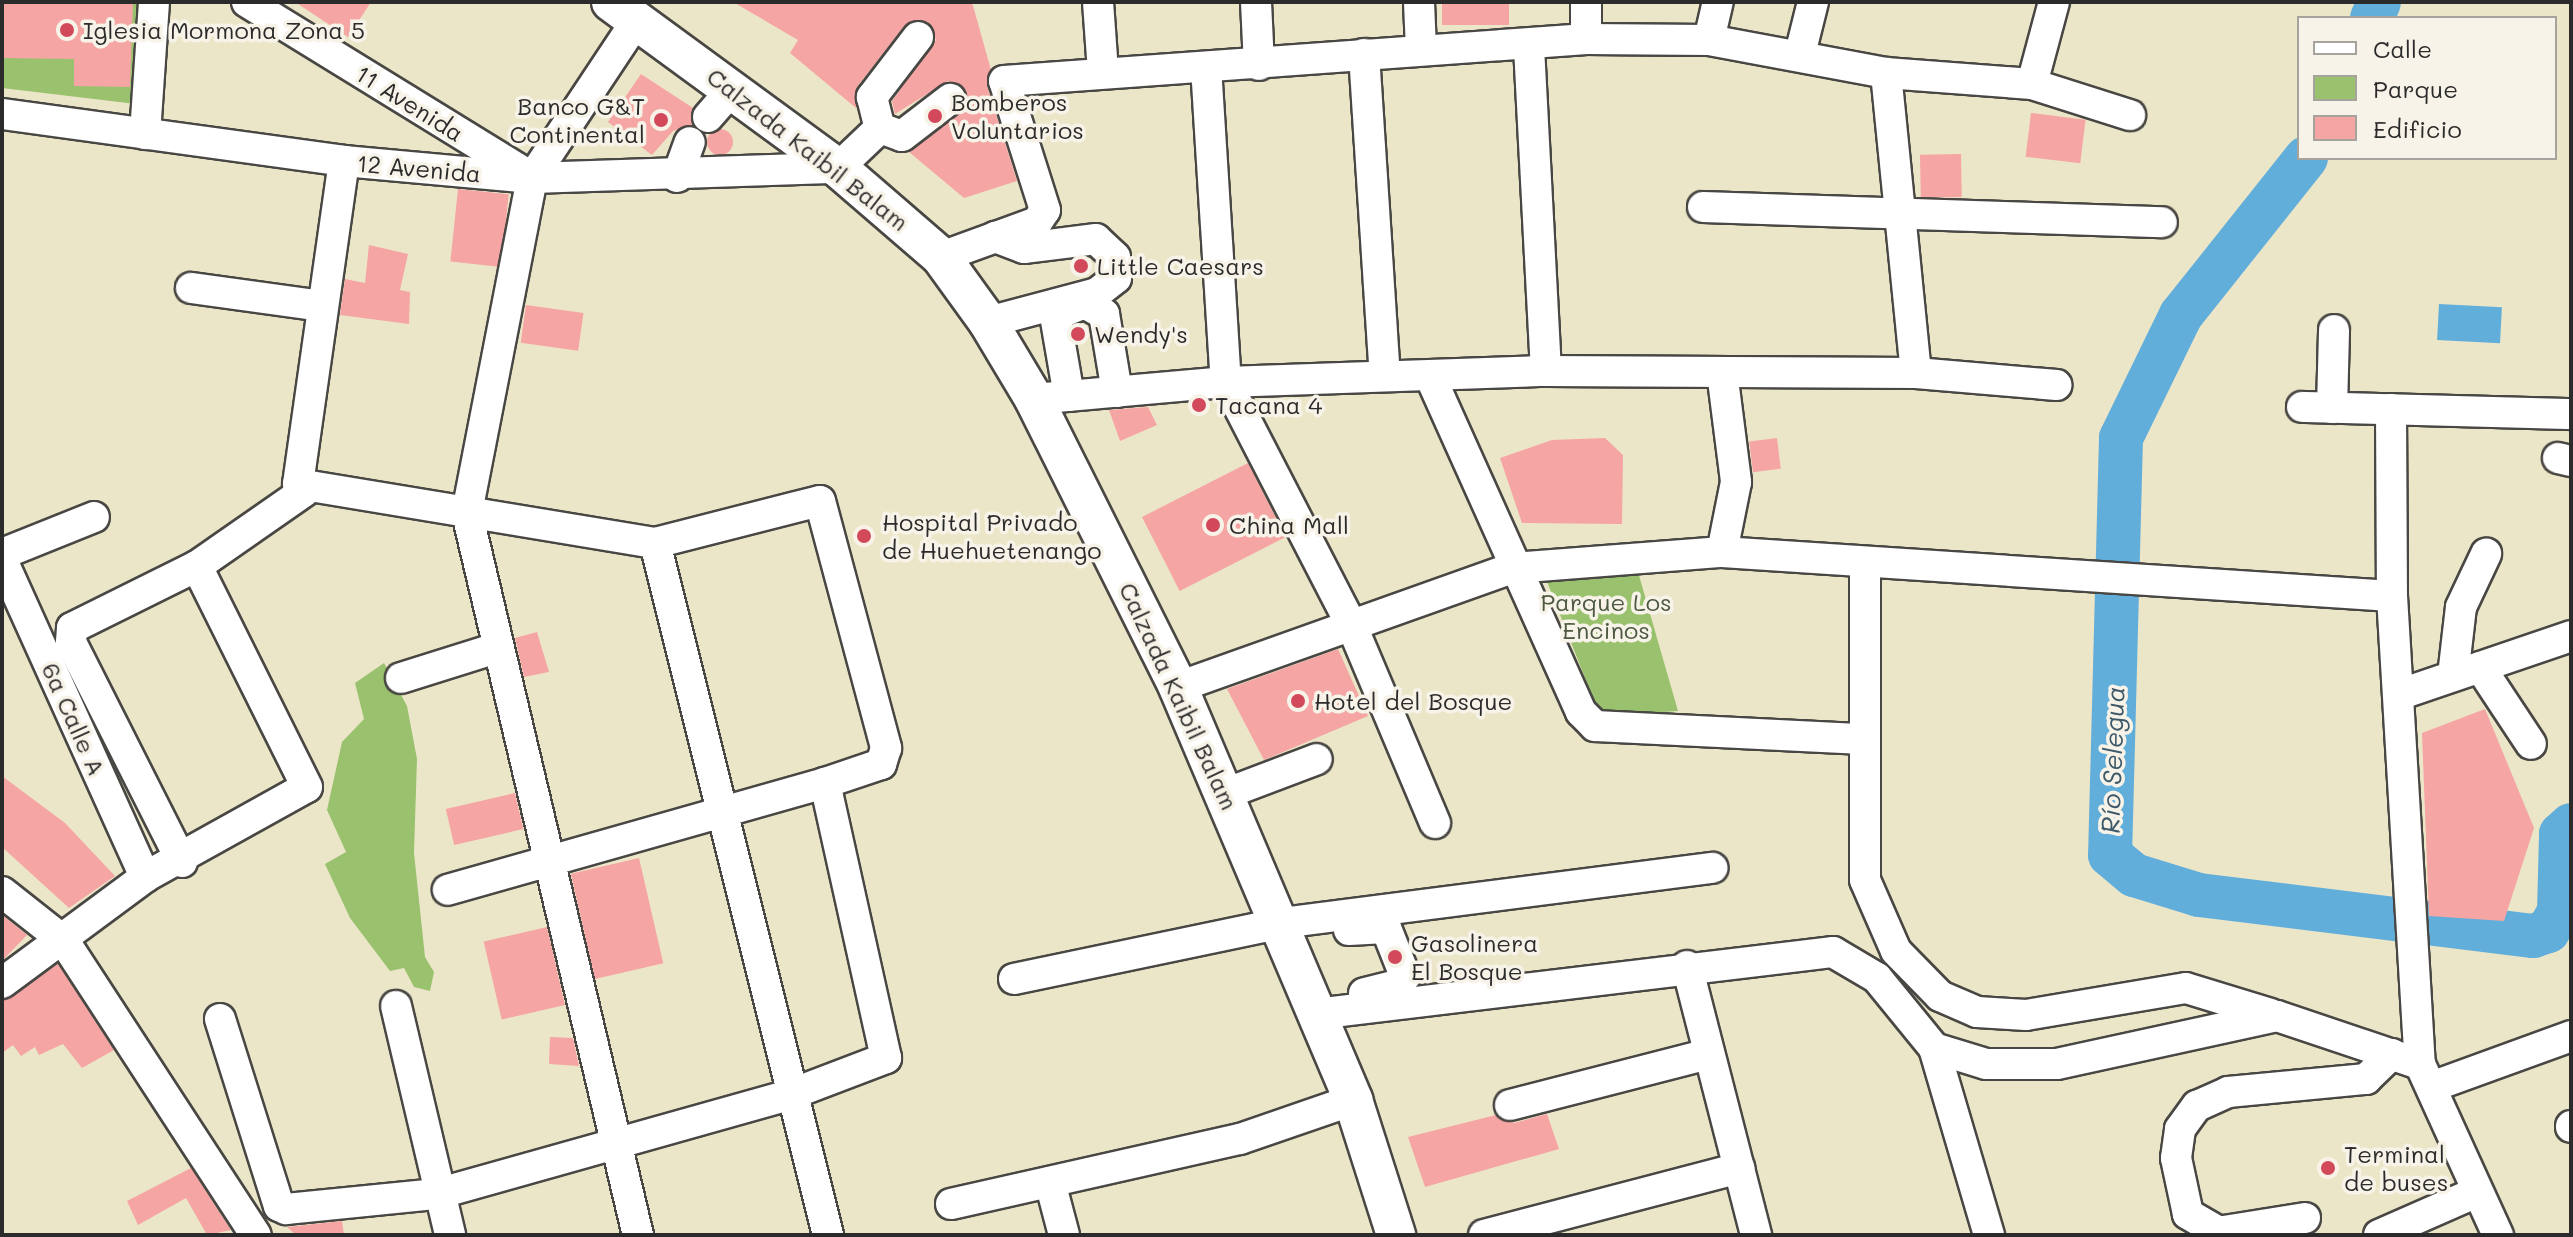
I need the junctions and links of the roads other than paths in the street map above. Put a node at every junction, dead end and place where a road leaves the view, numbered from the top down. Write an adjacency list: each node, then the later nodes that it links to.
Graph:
1 (154, 2): 29 (street)
2 (247, 2): 34 (street, 11 Avenida)
3 (1098, 2): 20 (street)
4 (1256, 2): 18 (street)
5 (1419, 2): 15 (street)
6 (1586, 2): 12 (street)
7 (1718, 2): 13 (street)
8 (1813, 2): 17 (street)
9 (2054, 2): 22 (street)
10 (624, 11): 23 (main road, Calzada Kaibil Balam); 34 (street)
11 (918, 37): 28 (street)
12 (1586, 39): 13 (street); 14 (street)
13 (1709, 40): 17 (street)
14 (1529, 47): 15 (street); 44 (street)
15 (1421, 49): 16 (street)
16 (1364, 54): 18 (street); 47 (street)
17 (1800, 54): 21 (street)
18 (1259, 65): 19 (street)
19 (1206, 67): 20 (street); 49 (street)
20 (1103, 71): 38 (street)
21 (1886, 73): 22 (street); 36 (street)
22 (2032, 84): 26 (street)
23 (733, 88): 27 (street); 32 (main road, Calzada Kaibil Balam)
24 (950, 99): 28 (street)
25 (2, 114): 29 (street, 12 Avenida)
26 (2130, 115)
27 (708, 117)
28 (880, 128): 32 (street)
29 (145, 134): 31 (street, 12 Avenida)
30 (690, 142): 33 (street)
31 (344, 161): 34 (street, 12 Avenida); 41 (street)
32 (838, 168): 33 (street, 12 Avenida); 39 (main road, Calzada Kaibil Balam)
33 (677, 177): 34 (street, 12 Avenida)
34 (532, 178): 56 (street)
35 (1703, 207): 36 (street)
36 (1904, 216): 37 (street); 46 (street)
37 (2162, 222)
38 (995, 237): 39 (street); 42 (street)
39 (941, 257): 42 (main road, Calzada Kaibil Balam)
40 (191, 288): 41 (street)
41 (323, 306): 55 (street)
42 (988, 322): 52 (main road, Calzada Kaibil Balam)
43 (2334, 330): 53 (street)
44 (1546, 371): 45 (street); 48 (street)
45 (1722, 372): 46 (street); 59 (street)
46 (1916, 373): 50 (street)
47 (1385, 375): 48 (street); 49 (street)
48 (1430, 376): 64 (street)
49 (1226, 382): 51 (street); 66 (street)
50 (2056, 385)
51 (1117, 392): 52 (street); 52 (street)
52 (1052, 398): 71 (main road, Calzada Kaibil Balam)
53 (2391, 409): 54 (street); 65 (street)
54 (2571, 414)
55 (305, 491): 56 (street); 63 (street)
56 (467, 513): 58 (street); 68 (street)
57 (94, 517): 61 (street)
58 (655, 543): 76 (street); 78 (street)
59 (1722, 552): 62 (street); 64 (street)
60 (2486, 554): 69 (street)
61 (2, 557): 83 (street, 6a Calle A)
62 (1865, 563): 65 (street); 73 (street)
63 (197, 566): 80 (street); 80 (street)
64 (1513, 568): 66 (street); 73 (street)
65 (2392, 596): 72 (street)
66 (1351, 624): 71 (street); 79 (street)
67 (2571, 636): 69 (street)
68 (497, 648): 70 (street); 81 (street)
69 (2467, 672): 72 (street); 74 (street)
70 (401, 678)
71 (1178, 687): 77 (main road, Calzada Kaibil Balam)
72 (2401, 694): 99 (street)
73 (1864, 739): 94 (street)
74 (2531, 744)
75 (1317, 759): 77 (street)
76 (825, 783): 78 (street); 100 (street)
77 (1225, 794): 87 (main road, Calzada Kaibil Balam)
78 (718, 812): 81 (street); 100 (street)
79 (1435, 823)
80 (182, 862): 83 (street)
81 (548, 864): 84 (street); 103 (street)
82 (1712, 868): 86 (street)
83 (145, 877): 88 (street)
84 (448, 890)
85 (2, 892): 88 (street)
86 (1350, 922): 87 (street); 93 (street)
87 (1285, 931): 90 (street); 93 (main road, Calzada Kaibil Balam)
88 (64, 941): 91 (street); 110 (street)
89 (1687, 966): 93 (street); 97 (street); 98 (street)
90 (1014, 979)
91 (2, 983)
92 (396, 1006): 107 (street)
93 (1313, 1006): 101 (main road, Calzada Kaibil Balam)
94 (2277, 1016): 97 (street); 99 (street)
95 (220, 1019): 107 (street)
96 (2571, 1036): 99 (street)
97 (1934, 1048): 118 (street)
98 (1709, 1054): 102 (street); 104 (street)
99 (2414, 1068): 106 (street); 109 (street)
100 (789, 1095): 103 (street); 113 (street)
101 (1353, 1100): 105 (street); 115 (main road, Calzada Kaibil Balam)
102 (1510, 1105)
103 (618, 1146): 107 (street); 112 (street)
104 (1739, 1168): 116 (street); 117 (street)
105 (1050, 1182): 108 (street); 114 (street)
106 (2477, 1192): 119 (street); 120 (street)
107 (437, 1194): 111 (street)
108 (951, 1204)
109 (2305, 1218)
110 (256, 1235)
111 (450, 1235)
112 (638, 1235)
113 (828, 1235)
114 (1064, 1235)
115 (1396, 1235)
116 (1484, 1235)
117 (1756, 1235)
118 (1989, 1235)
119 (2379, 1235)
120 (2498, 1235)

